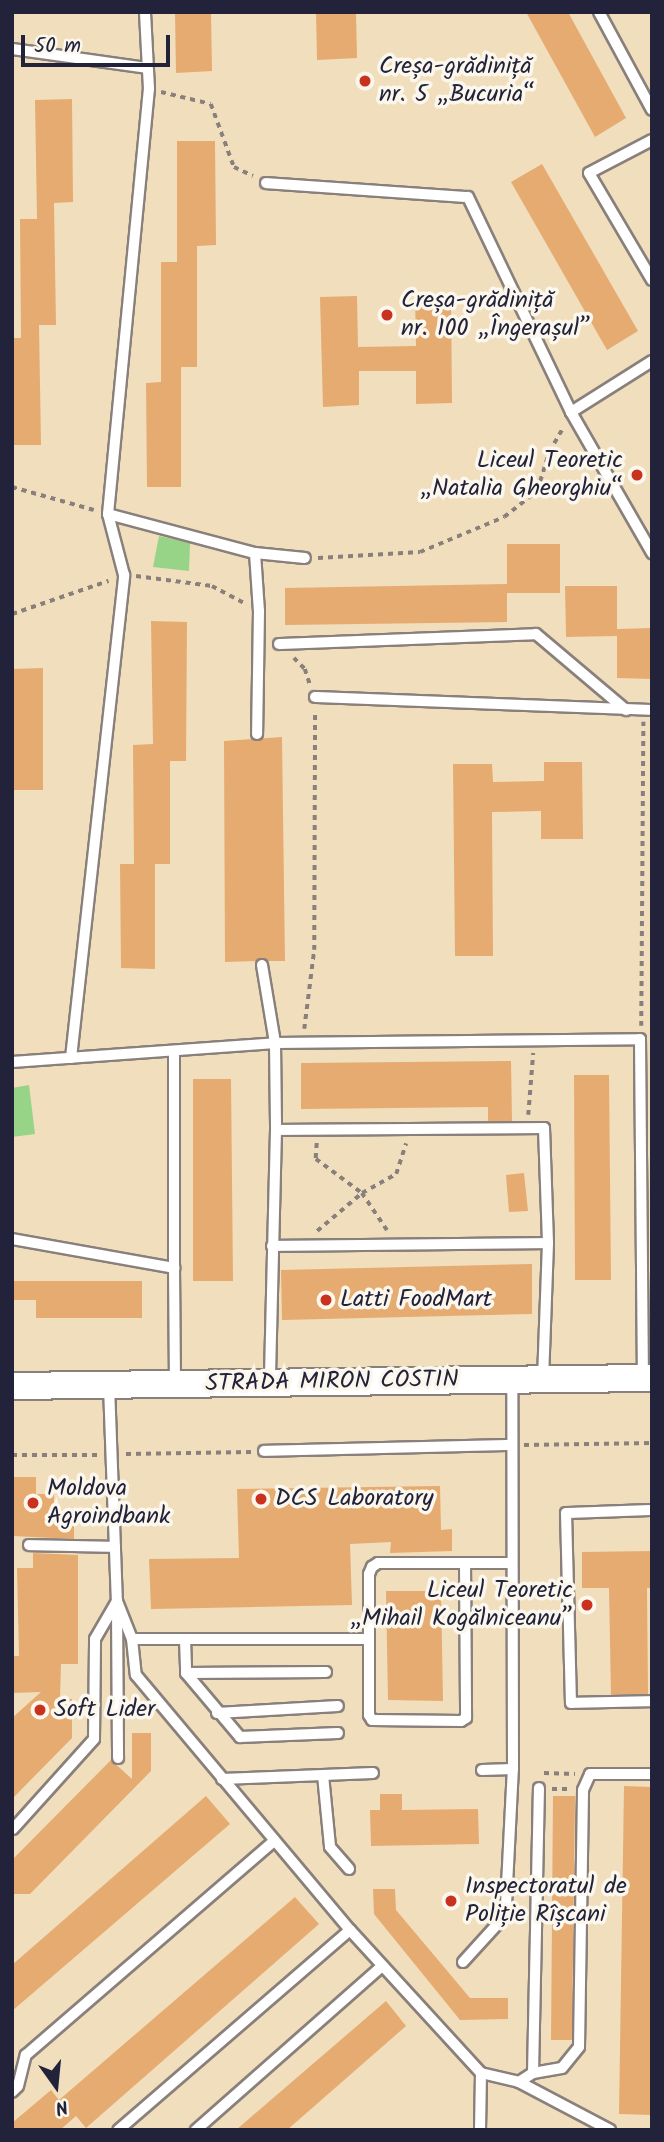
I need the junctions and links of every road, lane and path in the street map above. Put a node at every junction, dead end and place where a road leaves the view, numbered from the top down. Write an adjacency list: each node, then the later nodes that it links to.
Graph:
1 (145, 12): 4 (lane)
2 (599, 12): 6 (lane)
3 (12, 49): 4 (lane)
4 (147, 68): 5 (lane)
5 (149, 89): 8 (path); 13 (lane)
6 (652, 110)
7 (652, 140): 9 (lane)
8 (266, 183): 11 (lane)
9 (652, 280)
10 (652, 361): 11 (lane)
11 (571, 412): 15 (lane); 16 (path)
12 (12, 487): 13 (path)
13 (108, 514): 14 (lane); 17 (lane)
14 (255, 553): 16 (lane); 18 (lane)
15 (652, 553)
16 (305, 558)
17 (124, 575): 18 (path); 19 (path); 31 (lane)
18 (259, 611): 24 (lane)
19 (12, 614)
20 (279, 644): 22 (lane)
21 (314, 697): 22 (lane); 29 (path)
22 (626, 710): 23 (lane)
23 (647, 710): 26 (path)
24 (257, 734)
25 (262, 965): 28 (lane)
26 (640, 1038): 27 (lane); 33 (lane)
27 (535, 1040): 29 (lane); 34 (path)
28 (275, 1042): 29 (lane); 30 (lane); 37 (lane)
29 (303, 1042)
30 (174, 1052): 31 (lane); 45 (lane)
31 (71, 1058): 32 (lane)
32 (12, 1062)
33 (646, 1081): 44 (lane)
34 (527, 1128): 36 (lane); 40 (lane)
35 (318, 1129): 36 (lane); 37 (lane); 38 (path)
36 (411, 1129): 38 (path)
37 (276, 1130): 42 (lane)
38 (362, 1193): 41 (path); 43 (path)
39 (12, 1239): 45 (lane)
40 (548, 1243): 41 (lane); 47 (lane)
41 (395, 1244): 43 (lane)
42 (272, 1246): 43 (lane); 49 (lane)
43 (304, 1246)
44 (647, 1247): 46 (lane)
45 (174, 1268): 50 (lane)
46 (648, 1378): 47 (street, STRADA MIRON COSTIN)
47 (543, 1379): 48 (street, STRADA MIRON COSTIN)
48 (512, 1380): 49 (street, STRADA MIRON COSTIN); 54 (lane)
49 (270, 1382): 50 (street, STRADA MIRON COSTIN)
50 (174, 1384): 51 (street, STRADA MIRON COSTIN)
51 (109, 1385): 52 (street, STRADA MIRON COSTIN); 56 (lane)
52 (12, 1386)
53 (652, 1443): 54 (path)
54 (512, 1445): 55 (lane); 62 (lane)
55 (264, 1451): 56 (path)
56 (111, 1454): 57 (path); 60 (lane)
57 (12, 1455)
58 (652, 1510): 69 (lane)
59 (29, 1545): 60 (lane)
60 (115, 1547): 63 (lane)
61 (465, 1563): 62 (lane); 66 (lane); 66 (lane)
62 (512, 1563): 74 (lane)
63 (117, 1601): 64 (lane); 73 (lane); 84 (lane)
64 (132, 1639): 65 (lane); 81 (lane)
65 (185, 1639): 66 (lane); 68 (lane)
66 (369, 1639)
67 (326, 1672): 68 (lane)
68 (186, 1673): 71 (lane)
69 (652, 1701)
70 (338, 1706): 71 (lane)
71 (217, 1713): 72 (lane)
72 (338, 1734)
73 (118, 1758)
74 (513, 1769): 75 (lane); 88 (lane)
75 (482, 1770)
76 (373, 1773): 80 (lane)
77 (537, 1773): 78 (path)
78 (590, 1774): 79 (lane); 83 (lane)
79 (652, 1774)
80 (324, 1775): 81 (lane); 86 (lane)
81 (222, 1779): 85 (lane)
82 (539, 1788): 83 (path); 91 (lane)
83 (583, 1790): 91 (lane)
84 (13, 1829)
85 (274, 1841): 87 (lane); 93 (lane)
86 (349, 1868)
87 (350, 1930): 89 (lane); 94 (lane)
88 (463, 1962)
89 (382, 1966): 90 (lane); 95 (lane)
90 (481, 2073): 92 (lane); 96 (lane)
91 (533, 2073): 92 (lane)
92 (519, 2082): 97 (lane)
93 (12, 2092)
94 (118, 2130)
95 (196, 2130)
96 (480, 2130)
97 (610, 2130)

